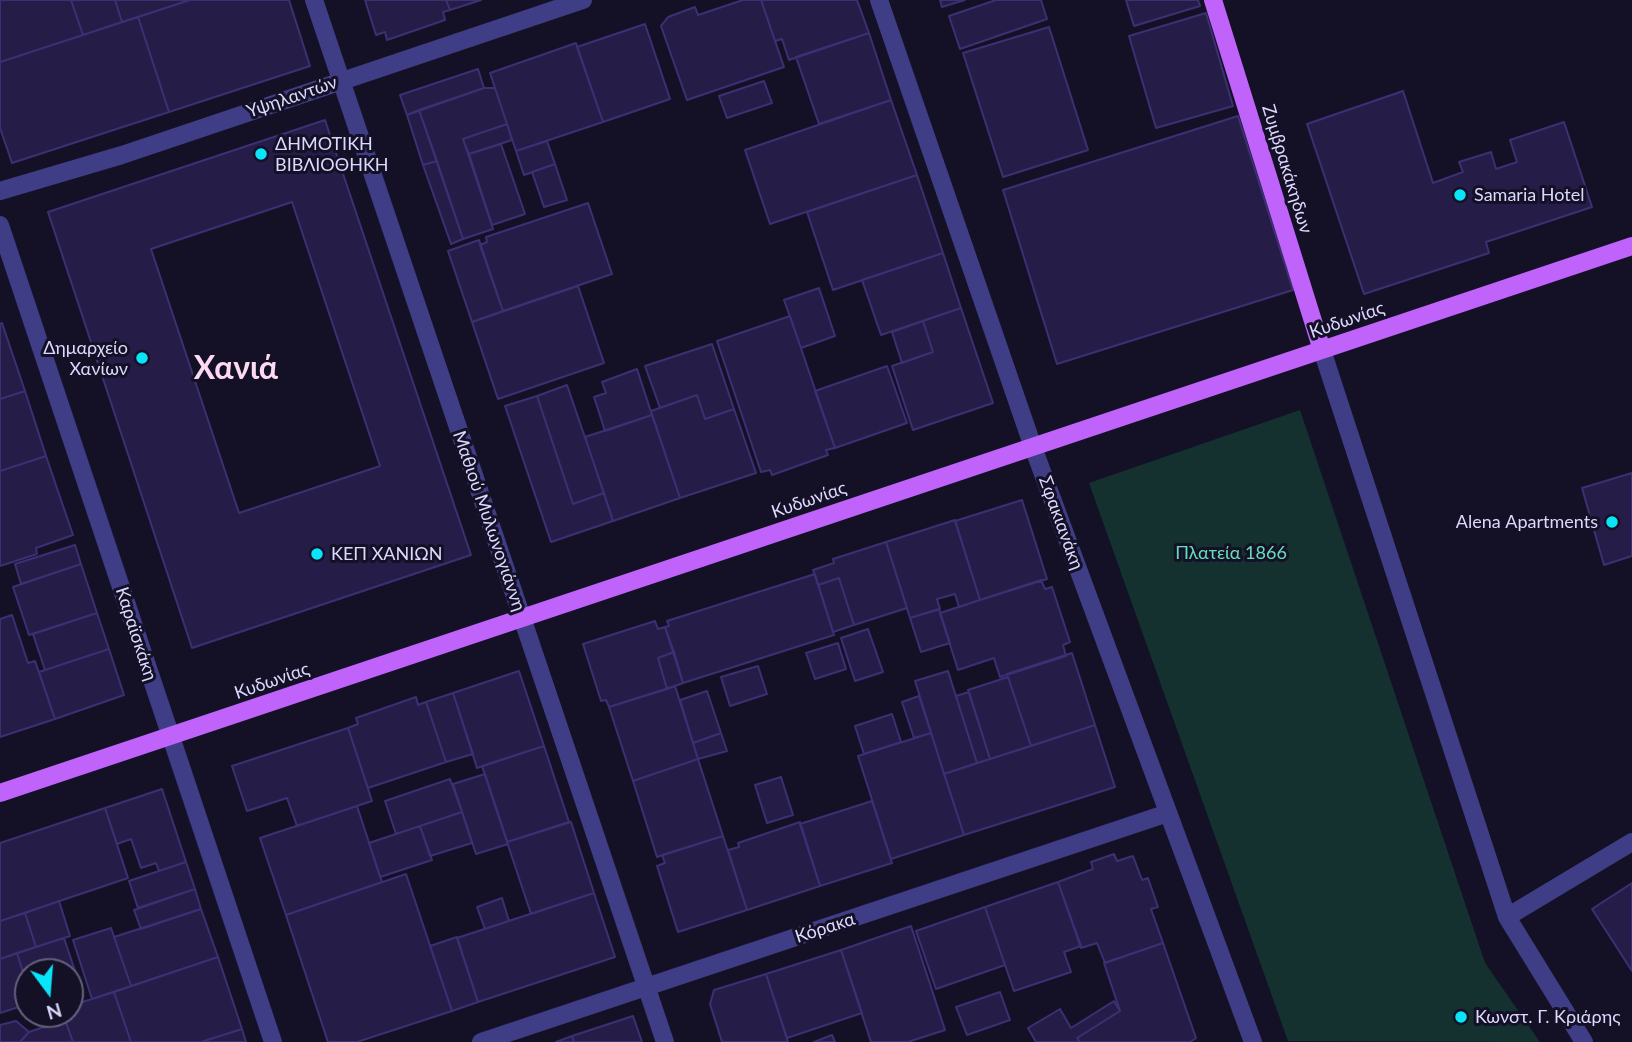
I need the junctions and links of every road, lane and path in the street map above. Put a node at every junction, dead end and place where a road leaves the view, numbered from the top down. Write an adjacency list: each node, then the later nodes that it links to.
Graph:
1 (314, 0): 5 (street, Μαθιού Μυλωνογιάννη)
2 (583, 0): 5 (street, Υψηλαντών)
3 (879, 0): 10 (street, Σφακιανάκη)
4 (1213, 0): 9 (main road, Ζυμβρακάκηδων)
5 (341, 81): 6 (street, Υψηλαντών); 11 (street, Μαθιού Μυλωνογιάννη)
6 (0, 191)
7 (0, 225): 12 (street, Καραϊσκάκη)
8 (1632, 246): 9 (main road, Κυδωνίας)
9 (1322, 350): 10 (main road, Κυδωνίας); 16 (street)
10 (1033, 447): 11 (main road, Κυδωνίας); 14 (street, Σφακιανάκη)
11 (522, 619): 12 (main road, Κυδωνίας); 17 (street, Μαθιού Μυλωνογιάννη)
12 (170, 737): 13 (main road, Κυδωνίας); 18 (street, Καραϊσκάκη)
13 (0, 793)
14 (1168, 813): 17 (street, Κόρακα); 21 (street, Σφακιανάκη)
15 (1632, 842): 16 (street)
16 (1507, 917): 22 (street)
17 (646, 987): 19 (street, Κόρακα); 20 (street, Μαθιού Μυλωνογιάννη)
18 (273, 1042)
19 (481, 1042)
20 (666, 1042)
21 (1253, 1042)
22 (1584, 1042)

